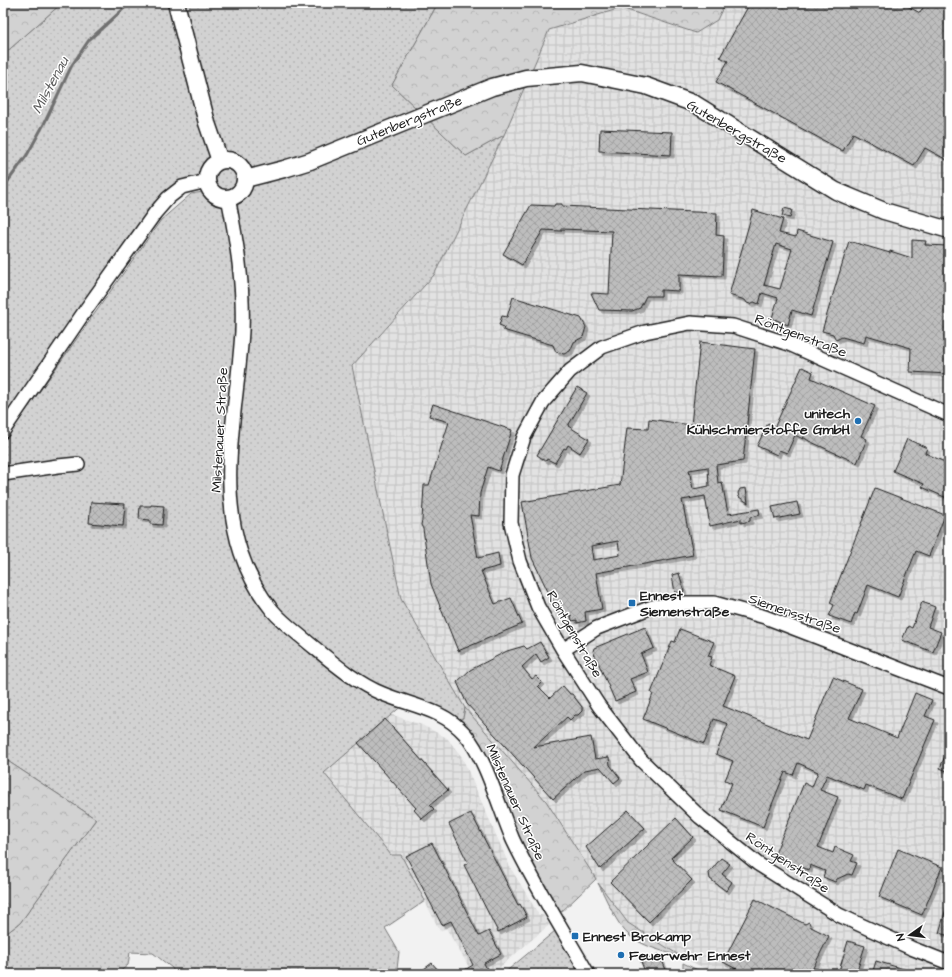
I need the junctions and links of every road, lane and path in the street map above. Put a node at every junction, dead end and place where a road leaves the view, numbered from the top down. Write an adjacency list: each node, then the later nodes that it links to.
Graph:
1 (176, 3): 2 (main road)
2 (220, 161): 3 (main road); 4 (main road)
3 (245, 179): 5 (main road); 6 (main road, Gutenbergstraße)
4 (207, 181): 5 (main road); 8 (street)
5 (228, 197): 14 (street, Milstenauer Straße)
6 (949, 230)
7 (949, 415): 11 (street, Röntgenstraße)
8 (3, 431)
9 (78, 464): 10 (street)
10 (3, 474)
11 (563, 650): 12 (street, Siemensstraße); 13 (street, Röntgenstraße)
12 (949, 688)
13 (949, 963)
14 (588, 974)

